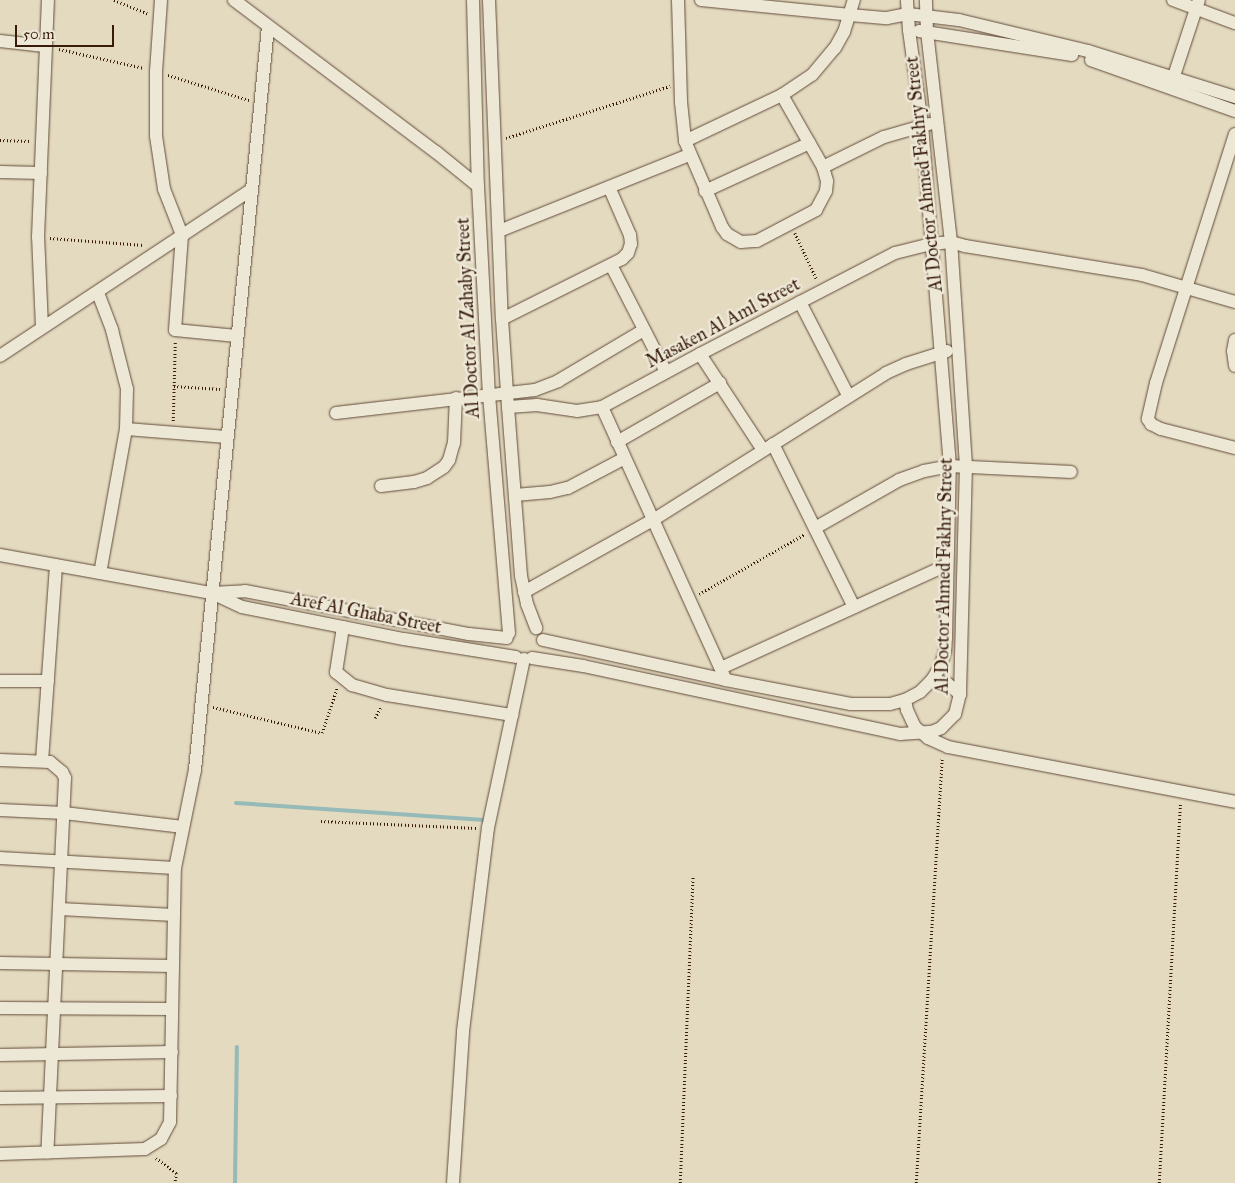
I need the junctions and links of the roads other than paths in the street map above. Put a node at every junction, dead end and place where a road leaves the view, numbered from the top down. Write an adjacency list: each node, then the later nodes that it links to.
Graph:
1 (48, 0): 22 (street)
2 (161, 0): 42 (street)
3 (234, 0): 18 (street)
4 (474, 0): 37 (street, Al Doctor Al Zahaby Street)
5 (489, 0): 41 (street, Al Doctor Al Zahaby Street)
6 (678, 0): 31 (street)
7 (701, 0): 14 (street)
8 (854, 0): 14 (street)
9 (907, 0): 13 (street, Al Doctor Ahmed Fakhry Street)
10 (926, 0): 15 (street, Al Doctor Ahmed Fakhry Street)
11 (1173, 0): 12 (street)
12 (1198, 4): 17 (street); 24 (street)
13 (908, 14): 15 (street); 16 (street); 19 (street, Al Doctor Ahmed Fakhry Street)
14 (850, 15): 16 (street); 25 (street)
15 (926, 17): 20 (street, Al Doctor Ahmed Fakhry Street); 23 (street)
16 (887, 18): 19 (street)
17 (1235, 23)
18 (268, 27): 37 (street); 39 (street)
19 (908, 30): 20 (street); 29 (street, Al Doctor Ahmed Fakhry Street)
20 (927, 32): 23 (street); 28 (street, Al Doctor Ahmed Fakhry Street)
21 (0, 41): 22 (street)
22 (45, 46): 36 (street)
23 (1087, 54): 24 (street)
24 (1172, 82): 26 (street); 27 (street)
25 (782, 95): 31 (street); 32 (street)
26 (1235, 97)
27 (1235, 112)
28 (938, 122): 29 (street); 43 (street, Al Doctor Ahmed Fakhry Street)
29 (922, 126): 34 (street); 44 (street, Al Doctor Ahmed Fakhry Street)
30 (1235, 134): 46 (street)
31 (685, 141): 33 (street)
32 (810, 143): 34 (street); 40 (street)
33 (689, 155): 38 (street); 40 (street)
34 (823, 166): 40 (street)
35 (0, 172): 36 (street)
36 (41, 173): 51 (street)
37 (478, 186): 63 (street, Al Doctor Al Zahaby Street)
38 (608, 187): 41 (street); 45 (street)
39 (252, 189): 42 (street); 53 (street)
40 (705, 191)
41 (499, 231): 50 (street, Al Doctor Al Zahaby Street)
42 (182, 235): 47 (street); 53 (street)
43 (951, 242): 44 (street, Masaken Al Aml Street); 46 (street, Masaken Al Aml Street); 55 (street, Al Doctor Ahmed Fakhry Street)
44 (931, 244): 48 (street, Masaken Al Aml Street); 56 (street, Al Doctor Ahmed Fakhry Street)
45 (611, 265): 50 (street); 52 (street)
46 (1186, 286): 49 (street, Masaken Al Aml Street); 73 (street)
47 (98, 293): 51 (street); 69 (street)
48 (800, 302): 57 (street, Masaken Al Aml Street); 64 (street)
49 (1235, 302)
50 (502, 319): 62 (street, Al Doctor Al Zahaby Street)
51 (42, 327): 58 (street)
52 (644, 330): 60 (street); 62 (street)
53 (237, 336): 70 (street)
54 (1235, 340): 59 (street)
55 (957, 349): 56 (street); 76 (street, Al Doctor Ahmed Fakhry Street)
56 (940, 353): 64 (street); 75 (street, Al Doctor Ahmed Fakhry Street)
57 (700, 354): 60 (street, Masaken Al Aml Street); 61 (street)
58 (0, 356)
59 (1235, 366)
60 (666, 372): 67 (street, Masaken Al Aml Street)
61 (720, 383): 71 (street); 72 (street)
62 (507, 393): 63 (street); 66 (street, Al Doctor Al Zahaby Street)
63 (489, 395): 65 (street); 91 (street, Al Doctor Al Zahaby Street)
64 (848, 395): 72 (street)
65 (456, 398): 68 (street); 78 (street)
66 (508, 407): 67 (street, Masaken Al Aml Street); 79 (street, Al Doctor Al Zahaby Street)
67 (602, 408): 71 (street)
68 (336, 413)
69 (126, 429): 70 (street); 85 (street)
70 (227, 437): 87 (street)
71 (617, 442): 74 (street)
72 (768, 447): 80 (street); 81 (street)
73 (1235, 448)
74 (625, 458): 79 (street); 80 (street)
75 (950, 466): 76 (street); 81 (street); 84 (street, Al Doctor Ahmed Fakhry Street)
76 (966, 466): 77 (street); 98 (street, Al Doctor Ahmed Fakhry Street)
77 (1071, 472)
78 (381, 486)
79 (515, 495): 86 (street, Al Doctor Al Zahaby Street)
80 (653, 520): 86 (street); 94 (street)
81 (815, 528): 88 (street)
82 (0, 555): 83 (street, Aref Al Ghaba Street)
83 (56, 565): 85 (street, Aref Al Ghaba Street); 97 (street)
84 (947, 565): 88 (street); 95 (street, Al Doctor Ahmed Fakhry Street)
85 (100, 573): 87 (street, Aref Al Ghaba Street)
86 (524, 592): 90 (street, Al Doctor Al Zahaby Street)
87 (212, 593): 89 (street, Aref Al Ghaba Street); 91 (street, Aref Al Ghaba Street); 107 (street)
88 (854, 607): 94 (street)
89 (343, 627): 93 (street, Aref Al Ghaba Street); 100 (street)
90 (536, 628): 91 (street); 92 (street)
91 (508, 636): 93 (street)
92 (543, 640): 93 (street); 94 (street, Al Doctor Ahmed Fakhry Street)
93 (524, 658): 100 (street); 101 (street, Al Doctor Ahmed Fakhry Street)
94 (723, 674): 99 (street, Al Doctor Ahmed Fakhry Street)
95 (932, 680): 98 (street); 99 (street, Al Doctor Ahmed Fakhry Street)
96 (0, 681): 97 (street)
97 (48, 681): 103 (street)
98 (960, 694): 101 (street, Al Doctor Ahmed Fakhry Street)
99 (906, 700): 101 (street)
100 (512, 715): 127 (street)
101 (922, 734): 104 (street)
102 (0, 760): 103 (street)
103 (42, 760): 106 (street)
104 (1235, 802)
105 (0, 810): 106 (street)
106 (64, 813): 107 (street); 109 (street)
107 (183, 827): 110 (street)
108 (0, 858): 109 (street)
109 (62, 861): 110 (street); 111 (street)
110 (175, 868): 112 (street)
111 (60, 909): 112 (street); 114 (street)
112 (174, 915): 115 (street)
113 (0, 963): 114 (street)
114 (57, 964): 115 (street); 117 (street)
115 (173, 966): 118 (street)
116 (0, 1008): 117 (street)
117 (55, 1008): 118 (street); 120 (street)
118 (172, 1009): 119 (street)
119 (172, 1052): 120 (street); 122 (street)
120 (52, 1054): 121 (street); 124 (street)
121 (0, 1055)
122 (171, 1096): 124 (street); 125 (street)
123 (0, 1098): 124 (street)
124 (50, 1098): 125 (street)
125 (47, 1153): 126 (street)
126 (0, 1154)
127 (453, 1183)

